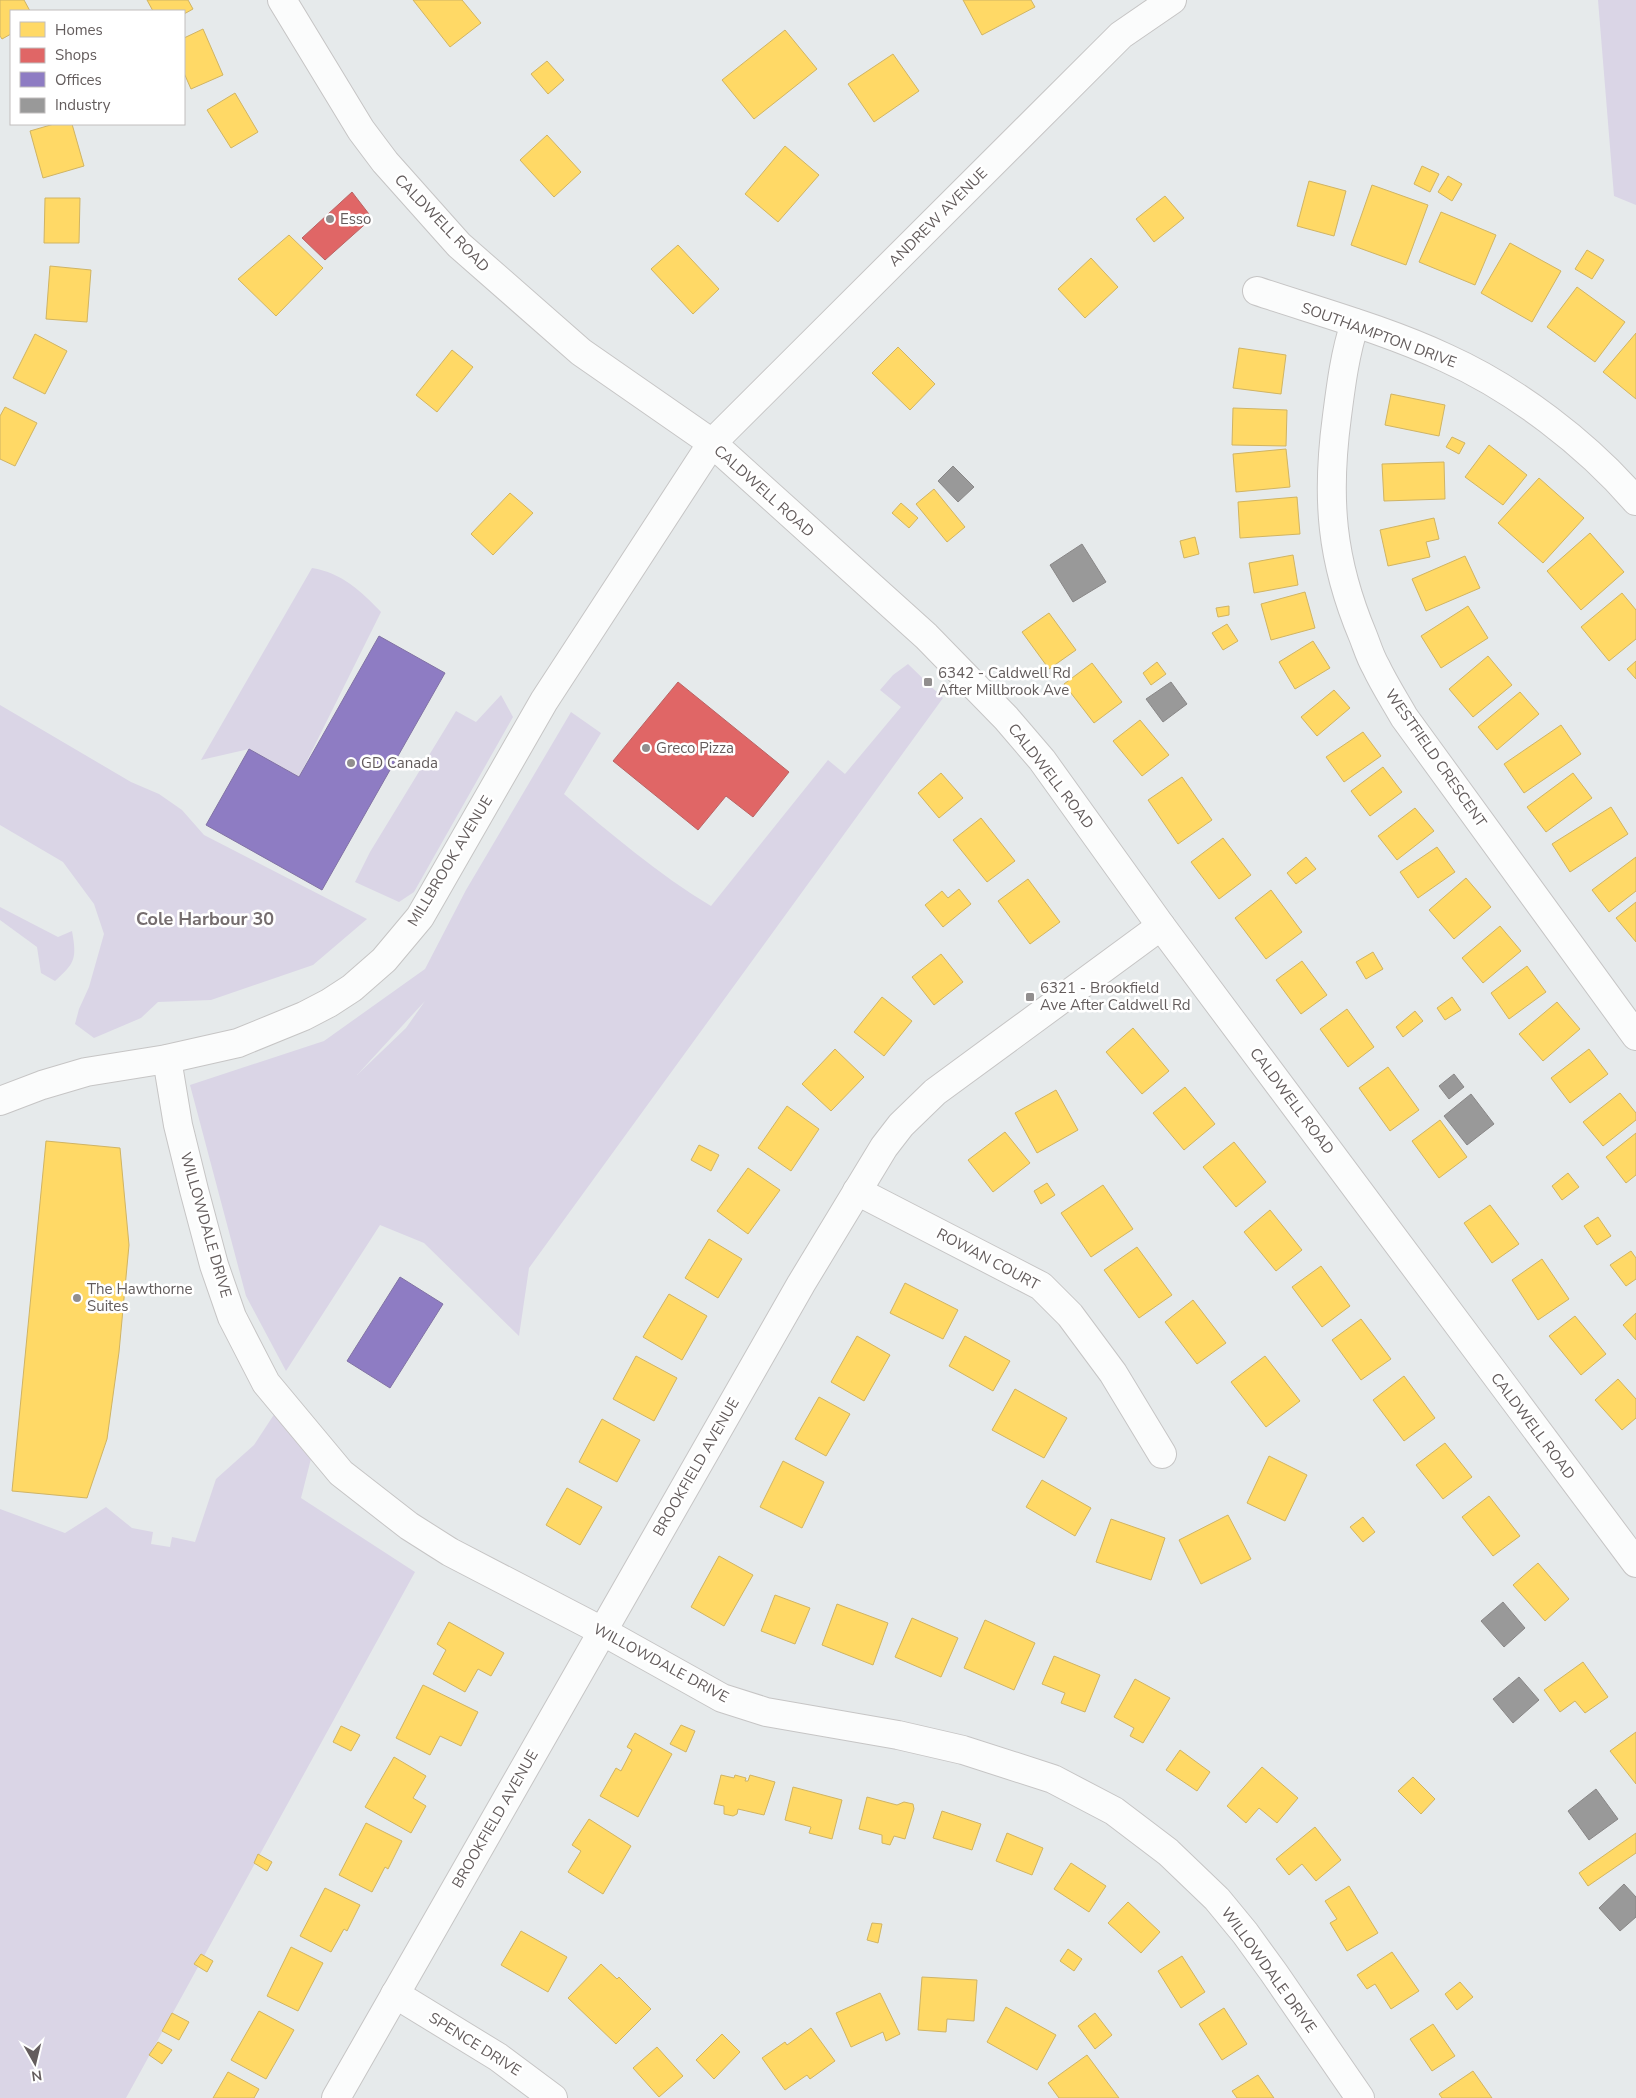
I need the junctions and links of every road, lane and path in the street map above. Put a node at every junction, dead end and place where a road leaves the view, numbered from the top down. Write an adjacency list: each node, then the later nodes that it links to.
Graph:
1 (282, 0): 5 (street, CALDWELL ROAD)
2 (1172, 0): 5 (street, ANDREW AVENUE)
3 (1257, 292): 4 (street, SOUTHAMPTON DRIVE)
4 (1355, 323): 6 (street, SOUTHAMPTON DRIVE); 8 (street, WESTFIELD CRESCENT)
5 (712, 443): 7 (street, CALDWELL ROAD); 9 (street, MILLBROOK AVENUE)
6 (1636, 501)
7 (1161, 926): 11 (street, BROOKFIELD AVENUE); 13 (street, CALDWELL ROAD)
8 (1636, 1036)
9 (167, 1059): 10 (street, MILLBROOK AVENUE); 14 (street, WILLOWDALE DRIVE)
10 (5, 1098)
11 (857, 1191): 12 (street, ROWAN COURT); 14 (street, BROOKFIELD AVENUE)
12 (1162, 1454)
13 (1636, 1563)
14 (602, 1631): 15 (street, BROOKFIELD AVENUE); 18 (street, WILLOWDALE DRIVE)
15 (396, 1994): 16 (street, BROOKFIELD AVENUE); 17 (street, SPENCE DRIVE)
16 (336, 2098)
17 (553, 2098)
18 (1360, 2098)

